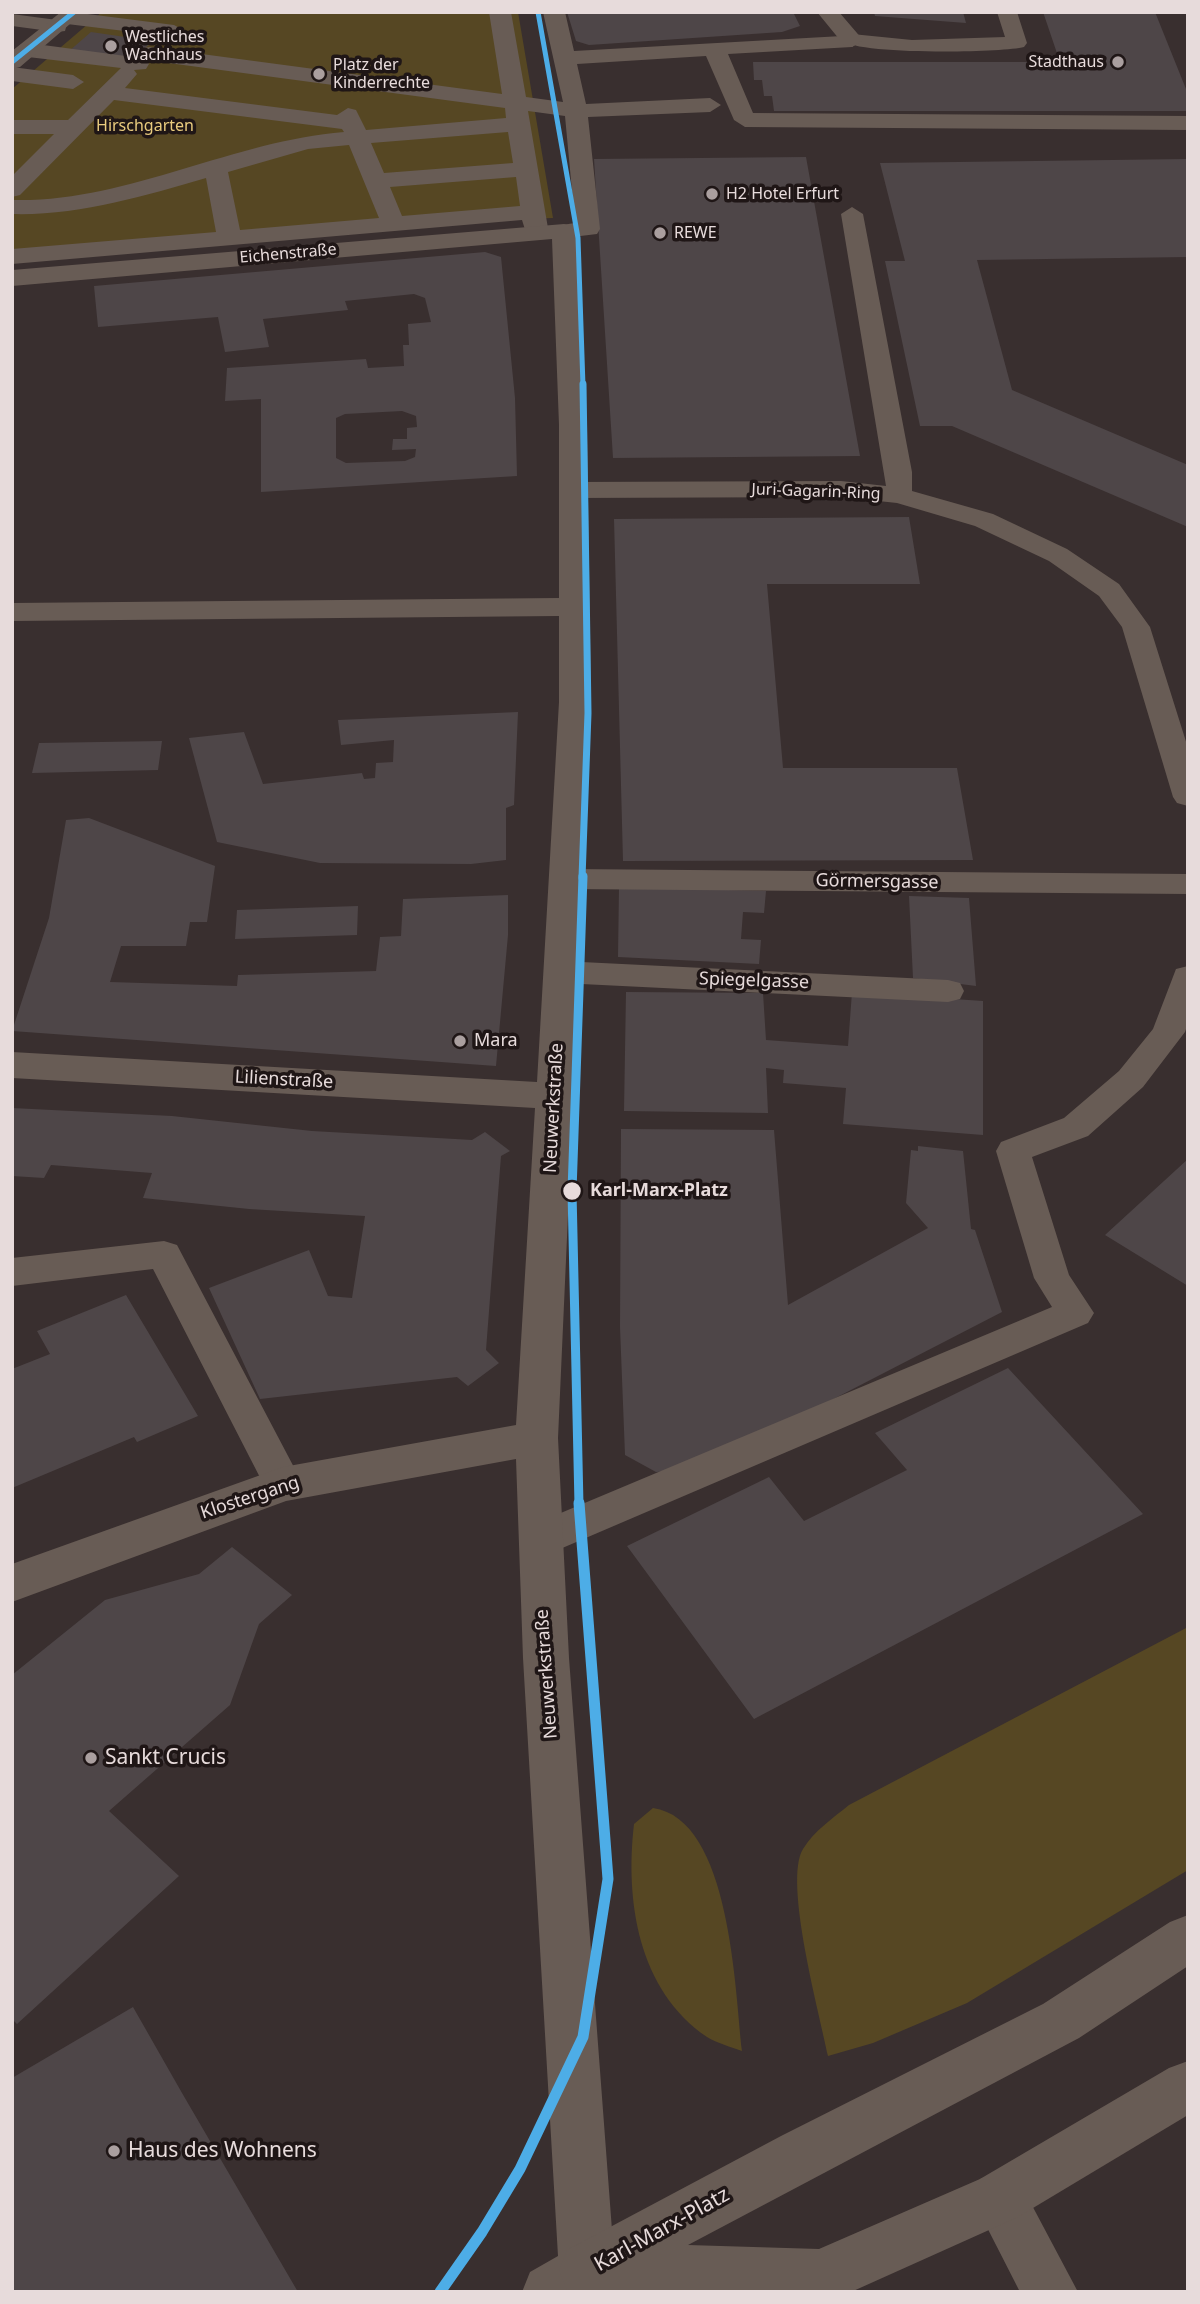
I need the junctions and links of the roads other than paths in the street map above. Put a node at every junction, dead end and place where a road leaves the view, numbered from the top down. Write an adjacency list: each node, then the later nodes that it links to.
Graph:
1 (500, 12): 18 (street, Neuwerkstraße)
2 (554, 12): 11 (street)
3 (827, 12): 8 (street)
4 (1007, 12): 8 (lane)
5 (66, 19): 6 (street); 7 (street); 10 (street)
6 (127, 19): 12 (street)
7 (12, 20)
8 (852, 40): 9 (street)
9 (715, 50): 11 (street); 16 (street)
10 (20, 56): 12 (street)
11 (565, 58): 17 (street)
12 (144, 59): 14 (street); 15 (street)
13 (12, 74): 15 (street)
14 (333, 78): 18 (street); 22 (street)
15 (110, 90): 21 (street); 22 (street)
16 (724, 104): 17 (street); 19 (street)
17 (576, 111): 18 (street); 30 (street)
18 (516, 112): 22 (street); 24 (street, Neuwerkstraße)
19 (1188, 123)
20 (12, 127): 21 (street)
21 (72, 127): 26 (street)
22 (354, 130): 23 (street); 25 (street)
23 (216, 168): 27 (street); 31 (street)
24 (524, 169): 25 (street); 30 (street, Neuwerkstraße)
25 (376, 181): 29 (street)
26 (12, 190)
27 (12, 208)
28 (852, 214): 35 (lane)
29 (393, 223): 30 (street); 31 (street)
30 (544, 225): 33 (street, Eichenstraße); 34 (street, Neuwerkstraße)
31 (229, 238): 32 (street)
32 (12, 257)
33 (12, 278)
34 (572, 490): 35 (lane, Juri-Gagarin-Ring); 36 (street, Neuwerkstraße)
35 (899, 495): 38 (lane, Juri-Gagarin-Ring)
36 (574, 607): 37 (street); 39 (street, Neuwerkstraße)
37 (12, 612)
38 (1188, 797)
39 (566, 878): 40 (lane, Görmersgasse); 41 (street, Neuwerkstraße)
40 (1188, 884)
41 (561, 972): 43 (lane, Spiegelgasse); 45 (street, Neuwerkstraße)
42 (1188, 977): 49 (lane)
43 (948, 991)
44 (12, 1065): 45 (street, Lilienstraße)
45 (555, 1096): 47 (street, Neuwerkstraße)
46 (12, 1272): 48 (lane)
47 (537, 1438): 48 (street, Klostergang); 49 (street, Neuwerkstraße)
48 (283, 1484): 50 (street, Klostergang)
49 (539, 1540): 54 (street, Neuwerkstraße)
50 (12, 1583)
51 (1188, 1938): 54 (street, Karl-Marx-Platz)
52 (1188, 2086): 53 (street, Karl-Marx-Platz)
53 (999, 2198): 54 (street, Karl-Marx-Platz); 55 (street)
54 (575, 2285)
55 (1050, 2292)

